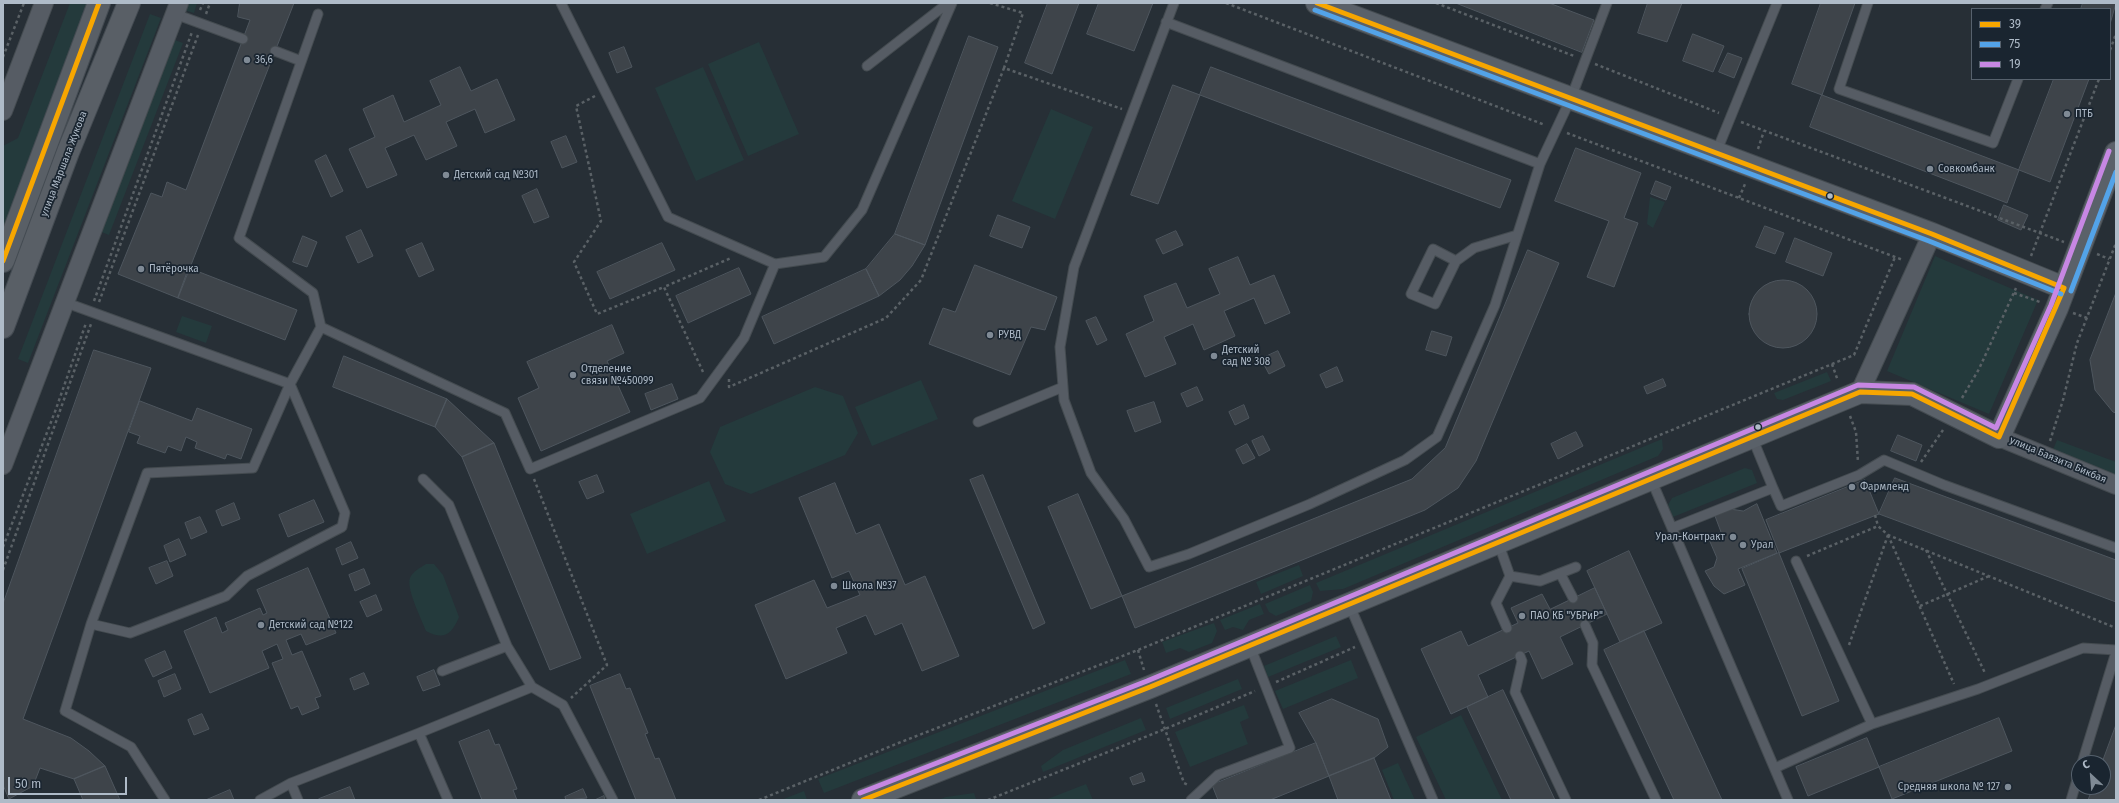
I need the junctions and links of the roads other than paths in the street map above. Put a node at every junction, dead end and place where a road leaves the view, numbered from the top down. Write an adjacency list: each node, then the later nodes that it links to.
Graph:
1 (44, 3): 21 (street)
2 (99, 3): 27 (main road)
3 (129, 3): 32 (main road, улица Маршала Жукова)
4 (561, 3): 29 (lane)
5 (948, 3): 18 (lane)
6 (952, 3): 29 (lane)
7 (1174, 3): 14 (lane)
8 (1317, 3): 20 (main road)
9 (1777, 3): 22 (lane)
10 (1868, 3): 19 (lane)
11 (1604, 4): 20 (lane)
12 (177, 8): 15 (lane); 31 (street)
13 (318, 14): 17 (lane)
14 (1166, 22): 24 (lane); 35 (lane)
15 (243, 39)
16 (275, 51): 17 (lane)
17 (301, 61): 33 (lane)
18 (867, 66)
19 (2018, 80)
20 (1571, 98): 22 (main road); 24 (lane)
21 (3, 111)
22 (1716, 153): 25 (main road)
23 (2116, 153): 30 (main road)
24 (1540, 164): 26 (lane)
25 (1932, 234): 30 (main road); 36 (street)
26 (1517, 235): 28 (lane); 35 (lane)
27 (3, 261)
28 (1456, 261): 28 (lane)
29 (775, 264): 33 (lane)
30 (2064, 288): 39 (main road)
31 (64, 302): 34 (lane); 40 (street)
32 (3, 327)
33 (321, 327): 34 (lane)
34 (290, 384): 54 (lane); 54 (lane)
35 (1063, 387): 37 (lane)
36 (1852, 395): 38 (main road); 39 (main road)
37 (978, 422)
38 (1752, 437): 41 (main road); 44 (lane)
39 (1999, 437): 43 (street, улица Баязита Бикбая)
40 (3, 465)
41 (1651, 479): 45 (lane); 46 (main road)
42 (423, 480): 57 (lane)
43 (2116, 485)
44 (1773, 488): 45 (lane); 47 (lane)
45 (1672, 528): 66 (lane)
46 (1498, 542): 51 (lane); 53 (main road)
47 (2116, 548)
48 (1796, 561): 63 (lane)
49 (1576, 567): 50 (lane)
50 (1560, 573): 51 (lane); 52 (lane)
51 (1510, 576): 56 (lane)
52 (1573, 598)
53 (1349, 604): 58 (main road); 75 (lane)
54 (91, 624): 68 (lane)
55 (1585, 625): 77 (lane)
56 (1507, 628)
57 (507, 646): 61 (lane); 62 (lane)
58 (1250, 646): 73 (main road); 74 (lane)
59 (2116, 651): 63 (lane); 65 (lane)
60 (1520, 656): 76 (lane)
61 (442, 671)
62 (532, 688): 64 (lane); 72 (lane)
63 (1872, 724): 66 (lane)
64 (419, 733): 67 (lane); 71 (lane)
65 (2084, 755)
66 (1775, 768): 78 (lane)
67 (291, 783): 69 (lane); 70 (lane)
68 (164, 800)
69 (260, 800)
70 (298, 800)
71 (448, 800)
72 (613, 800)
73 (863, 800)
74 (1191, 800)
75 (1433, 800)
76 (1566, 800)
77 (1656, 800)
78 (1788, 800)

